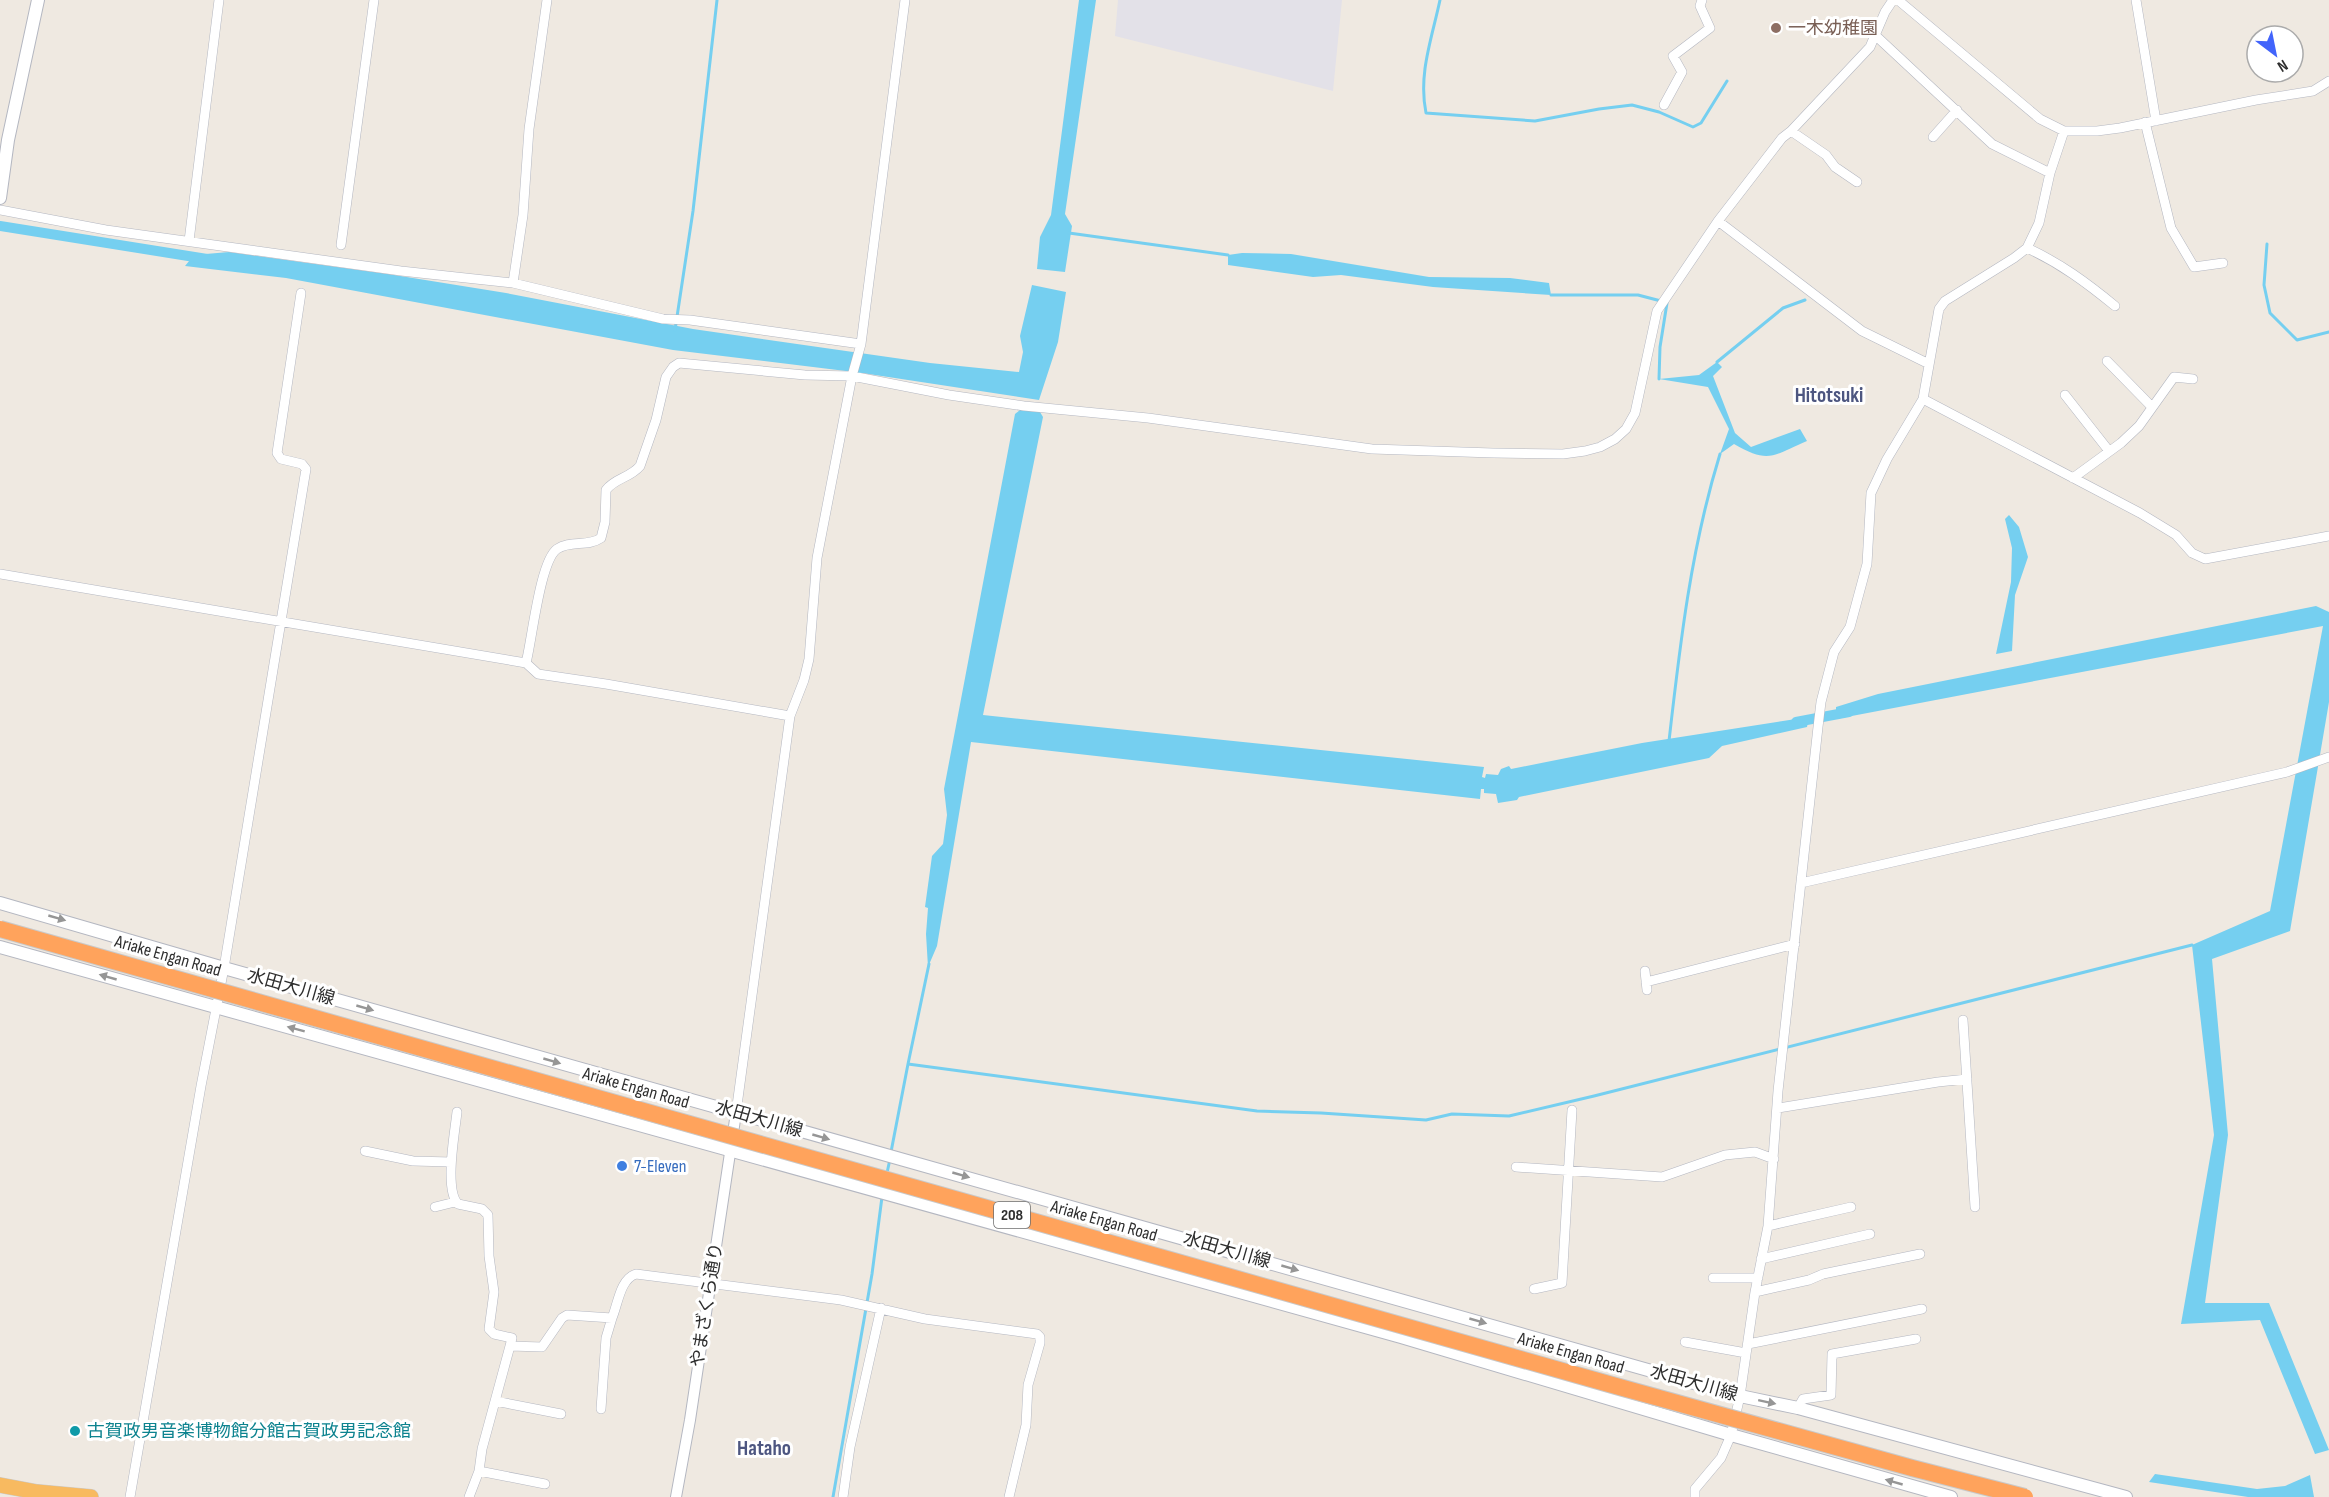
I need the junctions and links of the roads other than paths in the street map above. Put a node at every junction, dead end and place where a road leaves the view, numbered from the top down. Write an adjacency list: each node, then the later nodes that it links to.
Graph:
1 (38, 0): 20 (main road)
2 (219, 0): 23 (street)
3 (374, 0): 24 (street)
4 (547, 0): 27 (street)
5 (905, 0): 30 (street)
6 (1702, 0): 11 (street)
7 (1896, 0): 9 (street); 16 (street)
8 (2136, 0): 13 (street)
9 (1875, 35): 12 (street); 15 (street)
10 (2329, 81): 13 (street)
11 (1664, 105)
12 (1957, 110): 17 (street); 18 (street)
13 (2156, 121): 14 (street)
14 (2145, 122): 16 (street); 26 (street)
15 (1791, 131): 19 (street); 22 (street)
16 (2064, 131): 18 (street)
17 (1933, 137)
18 (2050, 173): 25 (street)
19 (1857, 182)
20 (0, 198)
21 (0, 210): 23 (street)
22 (1718, 221): 32 (street); 33 (street)
23 (189, 241): 27 (street)
24 (341, 245)
25 (2027, 248): 29 (street); 32 (street)
26 (2223, 263)
27 (513, 283): 30 (street)
28 (301, 293): 42 (street)
29 (2115, 306)
30 (860, 347): 33 (street)
31 (2107, 361): 37 (street)
32 (1929, 364): 36 (street)
33 (853, 375): 43 (street); 44 (street)
34 (2193, 379): 37 (street)
35 (2065, 395): 38 (street)
36 (1923, 399): 39 (street); 46 (street)
37 (2152, 407): 38 (street)
38 (2109, 451): 39 (street)
39 (2073, 478): 40 (street)
40 (2329, 536)
41 (0, 574): 42 (street)
42 (281, 624): 43 (street); 52 (street)
43 (526, 663): 44 (street)
44 (790, 716): 60 (street)
45 (2326, 758): 46 (street)
46 (1802, 883): 50 (street)
47 (0, 903): 52 (main road, 水田大川線, one-way to 52)
48 (0, 929): 105 (highway, Ariake Engan Road / 208, bridge)
49 (0, 934): 104 (highway, Ariake Engan Road / 208, bridge)
50 (1795, 944): 53 (street); 57 (street)
51 (0, 947): 54 (main road, 水田大川線, one-way to 51)
52 (224, 968): 54 (street, 水田大川線); 60 (main road, 水田大川線, one-way to 60)
53 (1645, 971)
54 (216, 1007): 61 (main road, 水田大川線, one-way to 54); 97 (street)
55 (1963, 1020): 56 (street)
56 (1967, 1079): 57 (street); 70 (street)
57 (1778, 1108): 63 (street)
58 (1572, 1110): 66 (street)
59 (457, 1112): 64 (street)
60 (736, 1113): 61 (street, やまざくら通り); 87 (main road, 水田大川線, one-way to 87)
61 (731, 1150): 77 (street, やまざくら通り); 92 (main road, 水田大川線)
62 (365, 1151): 64 (street)
63 (1774, 1159): 66 (street); 71 (street)
64 (451, 1162): 67 (street)
65 (1516, 1167): 66 (street)
66 (1567, 1170): 78 (street)
67 (455, 1202): 68 (street); 85 (street)
68 (435, 1207)
69 (1851, 1207): 71 (street)
70 (1975, 1207)
71 (1768, 1226): 74 (street)
72 (1870, 1234): 74 (street)
73 (1920, 1254): 79 (street)
74 (1761, 1259): 76 (street)
75 (1713, 1278): 76 (street)
76 (1758, 1278): 79 (street)
77 (710, 1282): 80 (street); 82 (street); 99 (street, やまざくら通り)
78 (1534, 1288)
79 (1755, 1292): 86 (street)
80 (881, 1308): 100 (street); 101 (street)
81 (1922, 1309): 86 (street)
82 (612, 1318): 85 (street); 90 (street)
83 (1917, 1339): 89 (street)
84 (1685, 1342): 86 (street)
85 (510, 1346): 88 (street)
86 (1747, 1348): 87 (street)
87 (1740, 1396): 89 (main road, 水田大川線, one-way to 89); 92 (street)
88 (495, 1401): 91 (street); 93 (street)
89 (1798, 1408): 106 (main road, 水田大川線)
90 (601, 1409)
91 (561, 1414)
92 (1731, 1435): 102 (street); 103 (main road, 水田大川線, one-way to 92)
93 (478, 1471): 94 (street); 98 (street)
94 (545, 1484)
95 (0, 1485): 96 (highway)
96 (91, 1497)
97 (130, 1497)
98 (469, 1497)
99 (676, 1497)
100 (843, 1497)
101 (1009, 1497)
102 (1695, 1497)
103 (1951, 1497)
104 (1997, 1497)
105 (2025, 1497)
106 (2126, 1497)

